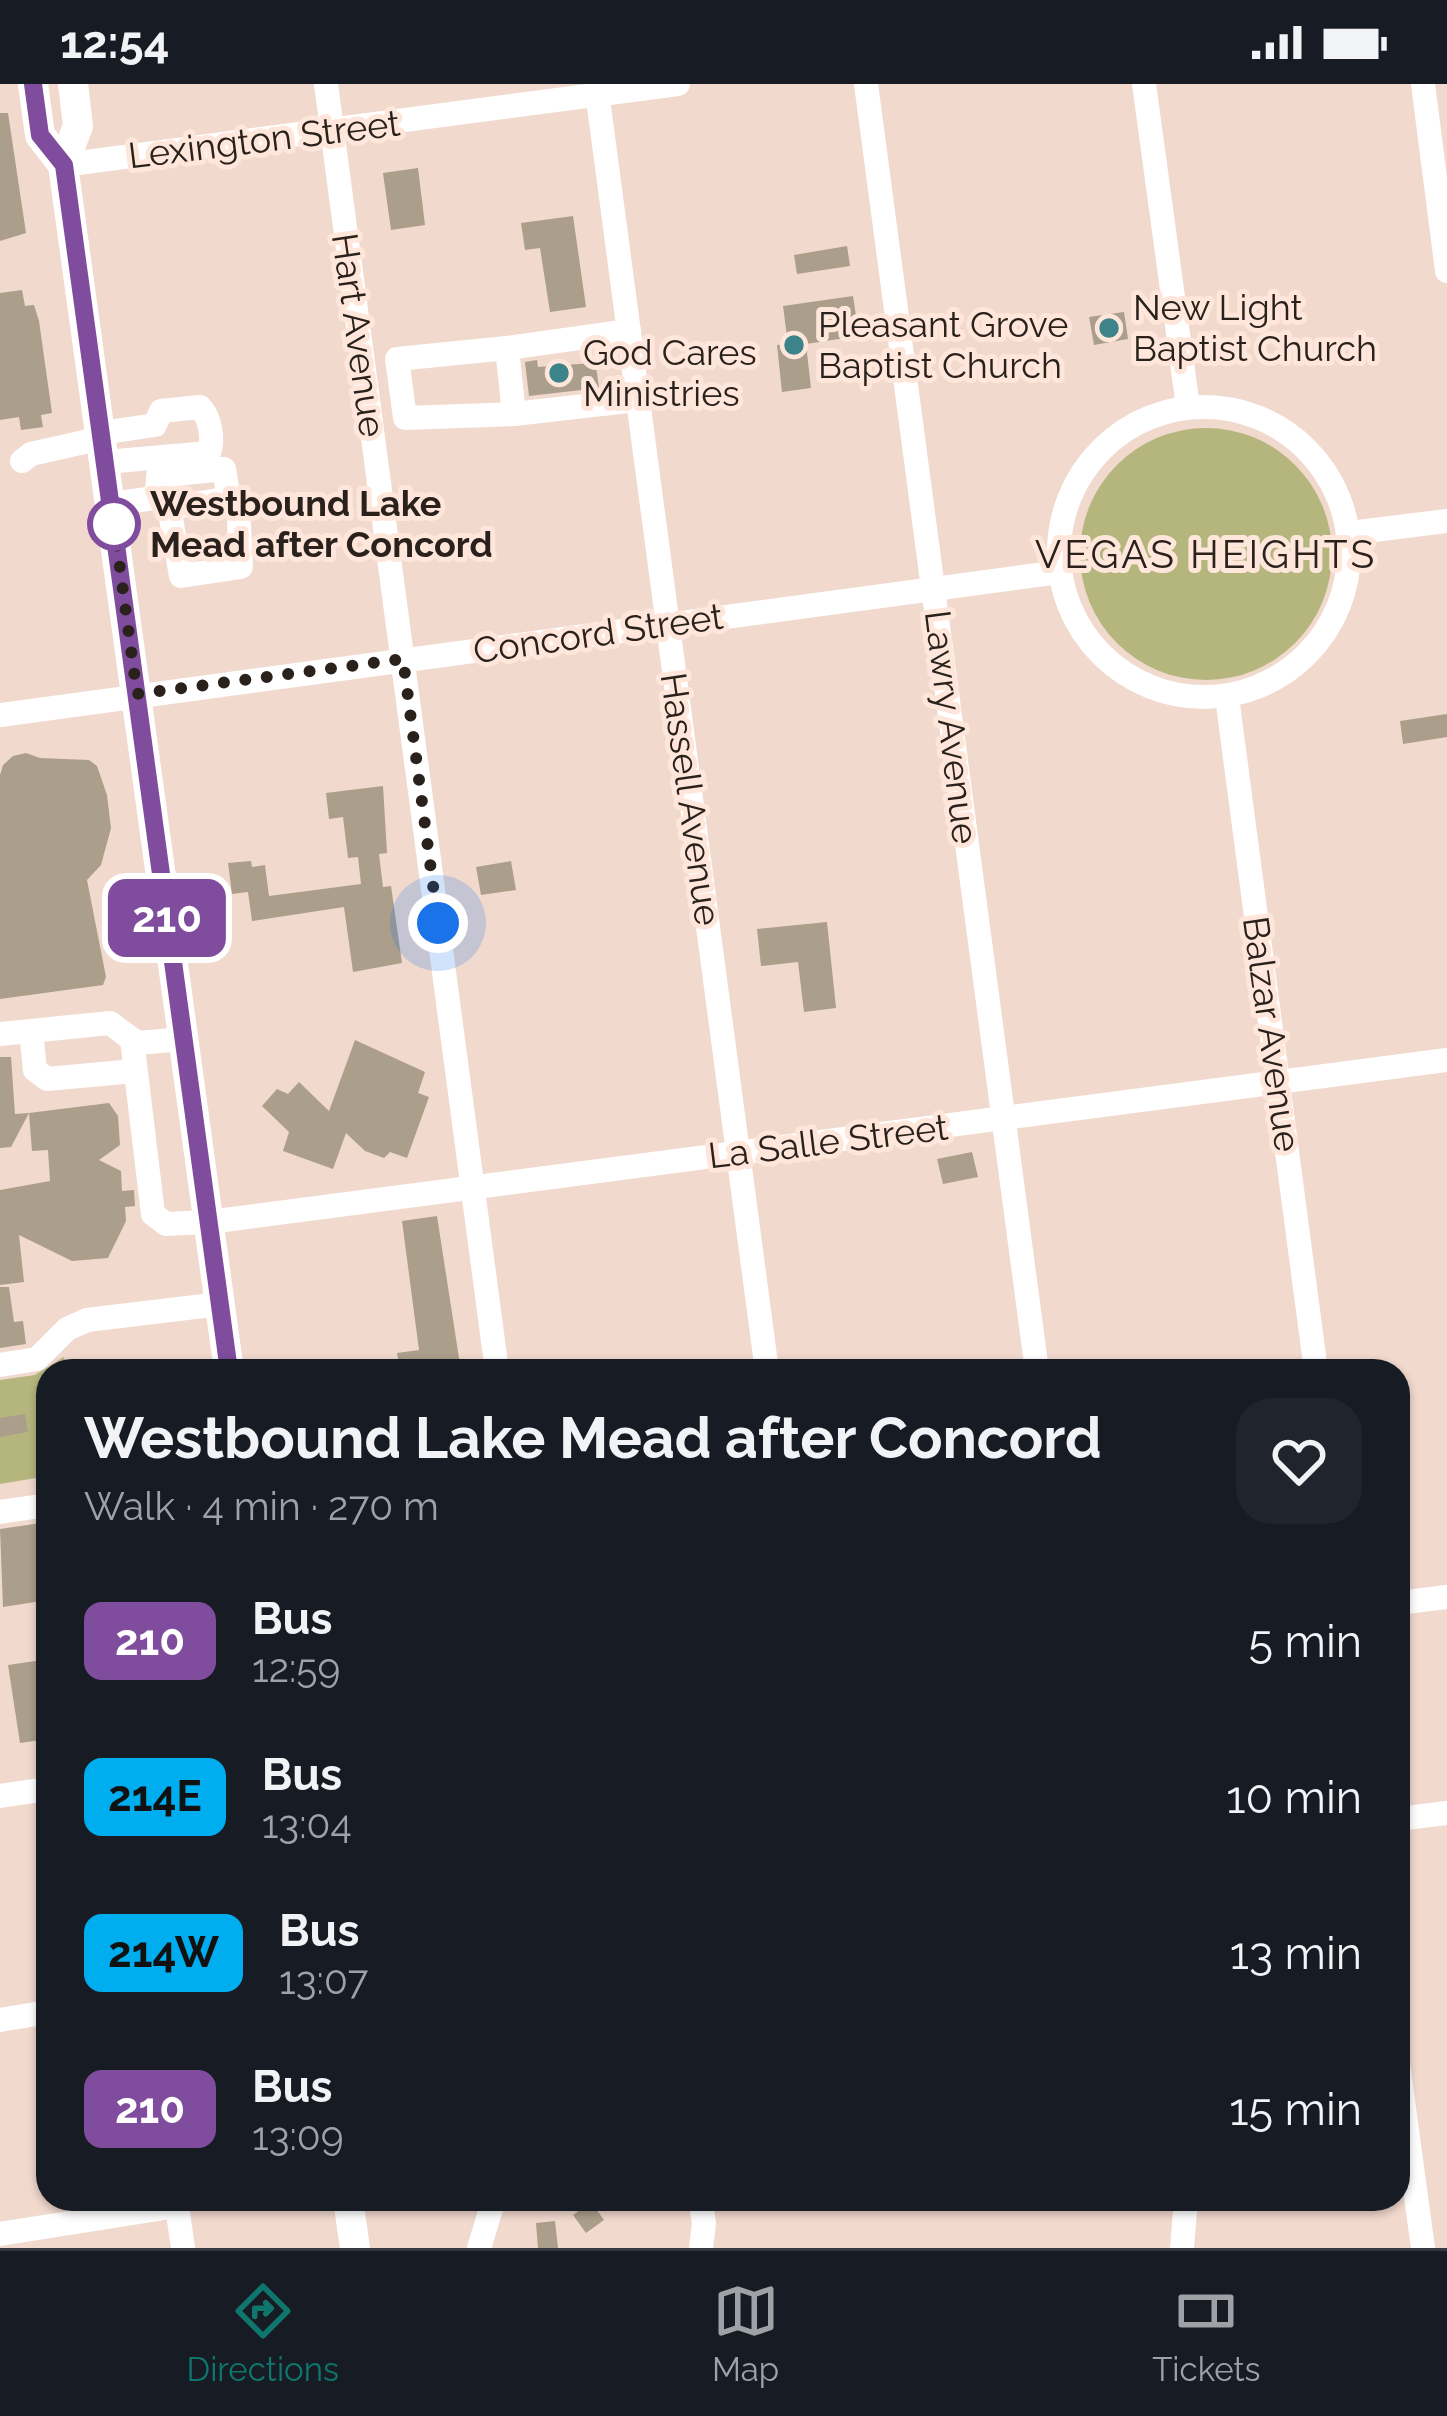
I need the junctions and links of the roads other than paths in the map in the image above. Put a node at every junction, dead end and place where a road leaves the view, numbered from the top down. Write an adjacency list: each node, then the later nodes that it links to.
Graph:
1 (33, 84): 10 (main road)
2 (73, 84): 10 (main road)
3 (326, 84): 9 (street, Hart Avenue)
4 (678, 84): 8 (street, Lexington Street)
5 (866, 84): 28 (street, Lawry Avenue)
6 (1144, 84): 17 (street)
7 (1423, 84): 11 (street)
8 (597, 89): 9 (street, Lexington Street); 12 (street, Hassell Avenue)
9 (332, 130): 10 (street, Lexington Street); 14 (street, Hart Avenue)
10 (64, 165): 21 (main road)
11 (1447, 271)
12 (629, 331): 13 (street); 16 (street, Hassell Avenue)
13 (507, 348): 15 (street); 18 (street)
14 (362, 352): 15 (street); 20 (street, Hart Avenue)
15 (397, 359): 19 (street)
16 (637, 400): 18 (street); 29 (street, Hassell Avenue)
17 (1188, 407): 26 (street); 27 (street)
18 (514, 414): 19 (street)
19 (405, 418): 20 (street)
20 (372, 431): 30 (street, Hart Avenue)
21 (103, 444): 22 (street); 23 (main road)
22 (22, 461)
23 (111, 504): 25 (street); 31 (main road)
24 (1447, 520): 26 (street)
25 (239, 524)
26 (1350, 533): 32 (street)
27 (1059, 572): 28 (street, Concord Street); 32 (street)
28 (934, 588): 29 (street, Concord Street); 41 (street, Lawry Avenue)
29 (668, 624): 30 (street, Concord Street); 42 (street, Hassell Avenue)
30 (403, 659): 31 (street, Concord Street); 43 (street, Hart Avenue)
31 (137, 694): 33 (street, Concord Street); 37 (main road)
32 (1227, 697): 40 (street, Balzar Avenue)
33 (0, 715)
34 (31, 1031): 35 (street); 36 (street); 39 (street)
35 (0, 1034)
36 (132, 1039): 37 (street); 39 (street)
37 (184, 1039): 44 (main road)
38 (1447, 1060): 40 (street, La Salle Street)
39 (134, 1070): 44 (street, La Salle Street)
40 (1279, 1082): 41 (street, La Salle Street); 52 (street, Balzar Avenue)
41 (1004, 1118): 42 (street, La Salle Street); 51 (street, Lawry Avenue)
42 (738, 1153): 43 (street, La Salle Street); 50 (street, Hassell Avenue)
43 (473, 1188): 44 (street, La Salle Street); 49 (street, Hart Avenue)
44 (209, 1222): 45 (main road)
45 (220, 1304): 47 (street); 48 (main road)
46 (36, 1359): 53 (street)
47 (37, 1359)
48 (228, 1359)
49 (495, 1359)
50 (765, 1359)
51 (1035, 1359)
52 (1314, 1359)
53 (0, 1365)
54 (36, 1507): 55 (street)
55 (0, 1512)
56 (1447, 1597): 57 (street)
57 (1410, 1602)
58 (36, 1791): 59 (street)
59 (0, 1796)
60 (1447, 1813): 61 (street)
61 (1410, 1818)
62 (36, 2014): 63 (street)
63 (0, 2020)
64 (1410, 2152): 77 (street)
65 (131, 2211): 71 (street)
66 (177, 2211): 72 (street)
67 (350, 2211): 73 (main road)
68 (490, 2211): 74 (street)
69 (702, 2211): 75 (street)
70 (1185, 2211): 76 (street)
71 (0, 2234)
72 (183, 2248)
73 (355, 2248)
74 (479, 2248)
75 (701, 2248)
76 (1182, 2248)
77 (1423, 2248)

